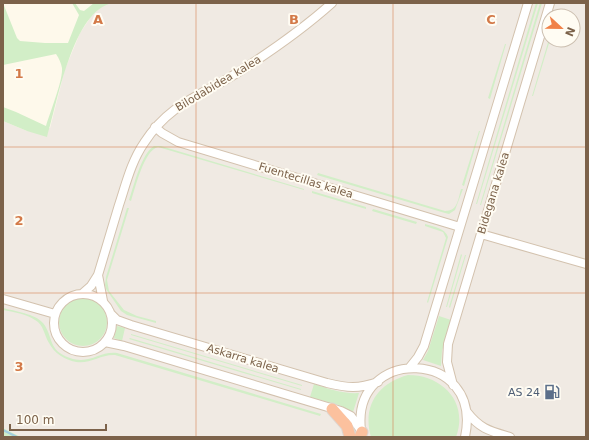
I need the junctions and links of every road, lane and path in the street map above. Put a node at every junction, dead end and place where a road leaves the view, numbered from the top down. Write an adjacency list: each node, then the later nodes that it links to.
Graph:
1 (332, 3): 4 (street, Bilodabidea kalea)
2 (528, 3): 5 (street, Bidegana kalea)
3 (550, 3): 6 (street, Bidegana kalea)
4 (155, 127): 5 (street, Fuentecillas kalea); 8 (street, Bilodabidea kalea)
5 (460, 227): 15 (street, Bidegana kalea)
6 (481, 234): 7 (street); 17 (street, Bidegana kalea)
7 (586, 264)
8 (98, 275): 9 (street, Bilodabidea kalea); 11 (street, Bilodabidea kalea)
9 (83, 293): 11 (street); 12 (street)
10 (3, 299): 12 (street)
11 (103, 301): 13 (street)
12 (55, 314): 14 (street)
13 (111, 314): 14 (street); 16 (street, Askarra kalea)
14 (104, 342): 18 (street, Askarra kalea)
15 (410, 368): 16 (street); 17 (street)
16 (378, 382): 20 (street)
17 (454, 385): 19 (street)
18 (332, 409): 20 (street, Askarra kalea); 21 (highway)
19 (467, 412): 22 (street); 23 (street)
20 (361, 435)
21 (350, 437)
22 (465, 437)
23 (510, 437)

